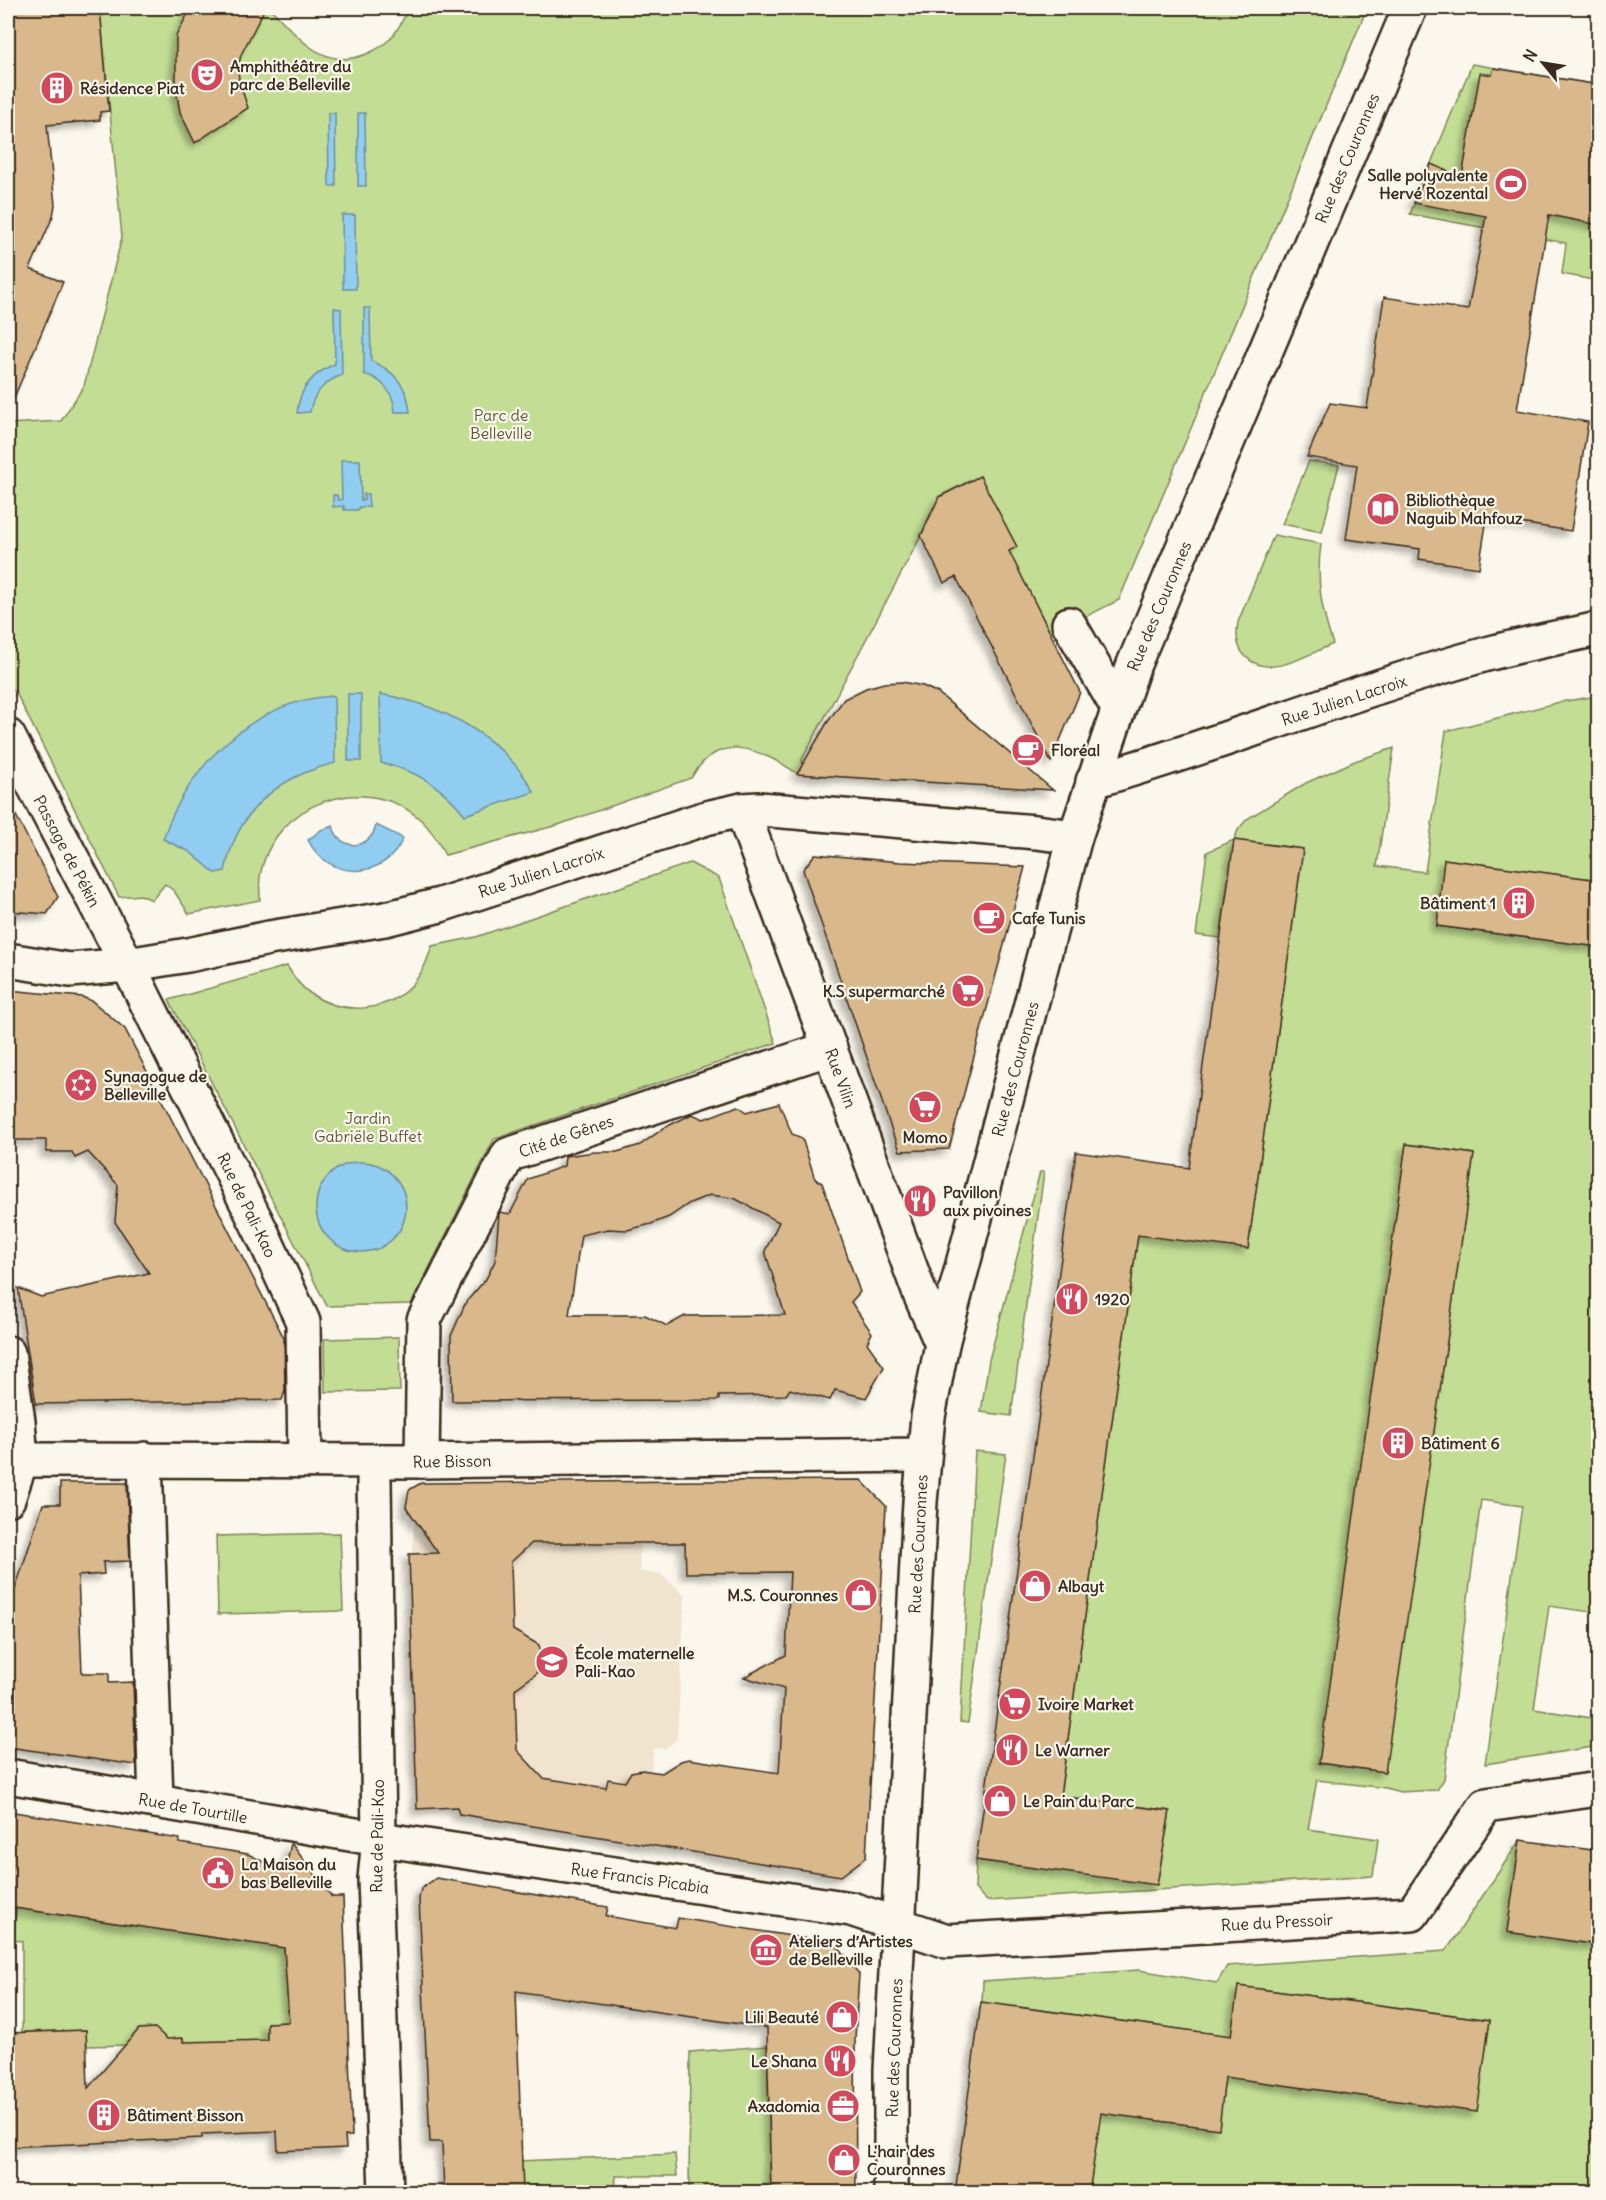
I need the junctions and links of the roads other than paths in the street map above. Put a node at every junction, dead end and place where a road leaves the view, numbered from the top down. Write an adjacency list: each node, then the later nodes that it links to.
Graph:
1 (1410, 8): 4 (street, Rue des Couronnes)
2 (1069, 624): 4 (street)
3 (1599, 629): 6 (street, Rue Julien Lacroix)
4 (1118, 708): 6 (street, Rue des Couronnes)
5 (8, 736): 10 (street, Passage de Pékin)
6 (1093, 781): 8 (street, Rue des Couronnes)
7 (741, 810): 8 (street, Rue Julien Lacroix); 10 (street, Rue Julien Lacroix); 11 (street, Rue Vilin)
8 (1075, 837): 12 (street, Rue des Couronnes)
9 (8, 960): 10 (street, Rue Julien Lacroix)
10 (127, 965): 17 (street, Rue de Pali-Kao)
11 (830, 1048): 12 (street, Rue Vilin); 18 (street, Cité de Gênes)
12 (942, 1344): 14 (street, Rue des Couronnes)
13 (8, 1353): 15 (street)
14 (924, 1455): 18 (street, Rue Bisson); 25 (street, Rue des Couronnes)
15 (21, 1460): 16 (street, Rue Bisson); 20 (street)
16 (145, 1460): 17 (street, Rue Bisson); 23 (street)
17 (305, 1461): 18 (street, Rue Bisson)
18 (422, 1461)
19 (374, 1480): 24 (street, Rue de Pali-Kao)
20 (8, 1499)
21 (8, 1776): 23 (street, Rue de Tourtille)
22 (1599, 1789): 25 (street, Rue du Pressoir)
23 (156, 1801): 24 (street, Rue de Tourtille)
24 (379, 1839): 25 (street, Rue Francis Picabia); 26 (street, Rue de Pali-Kao)
25 (899, 1927): 27 (street, Rue des Couronnes)
26 (386, 2193)
27 (891, 2193)

